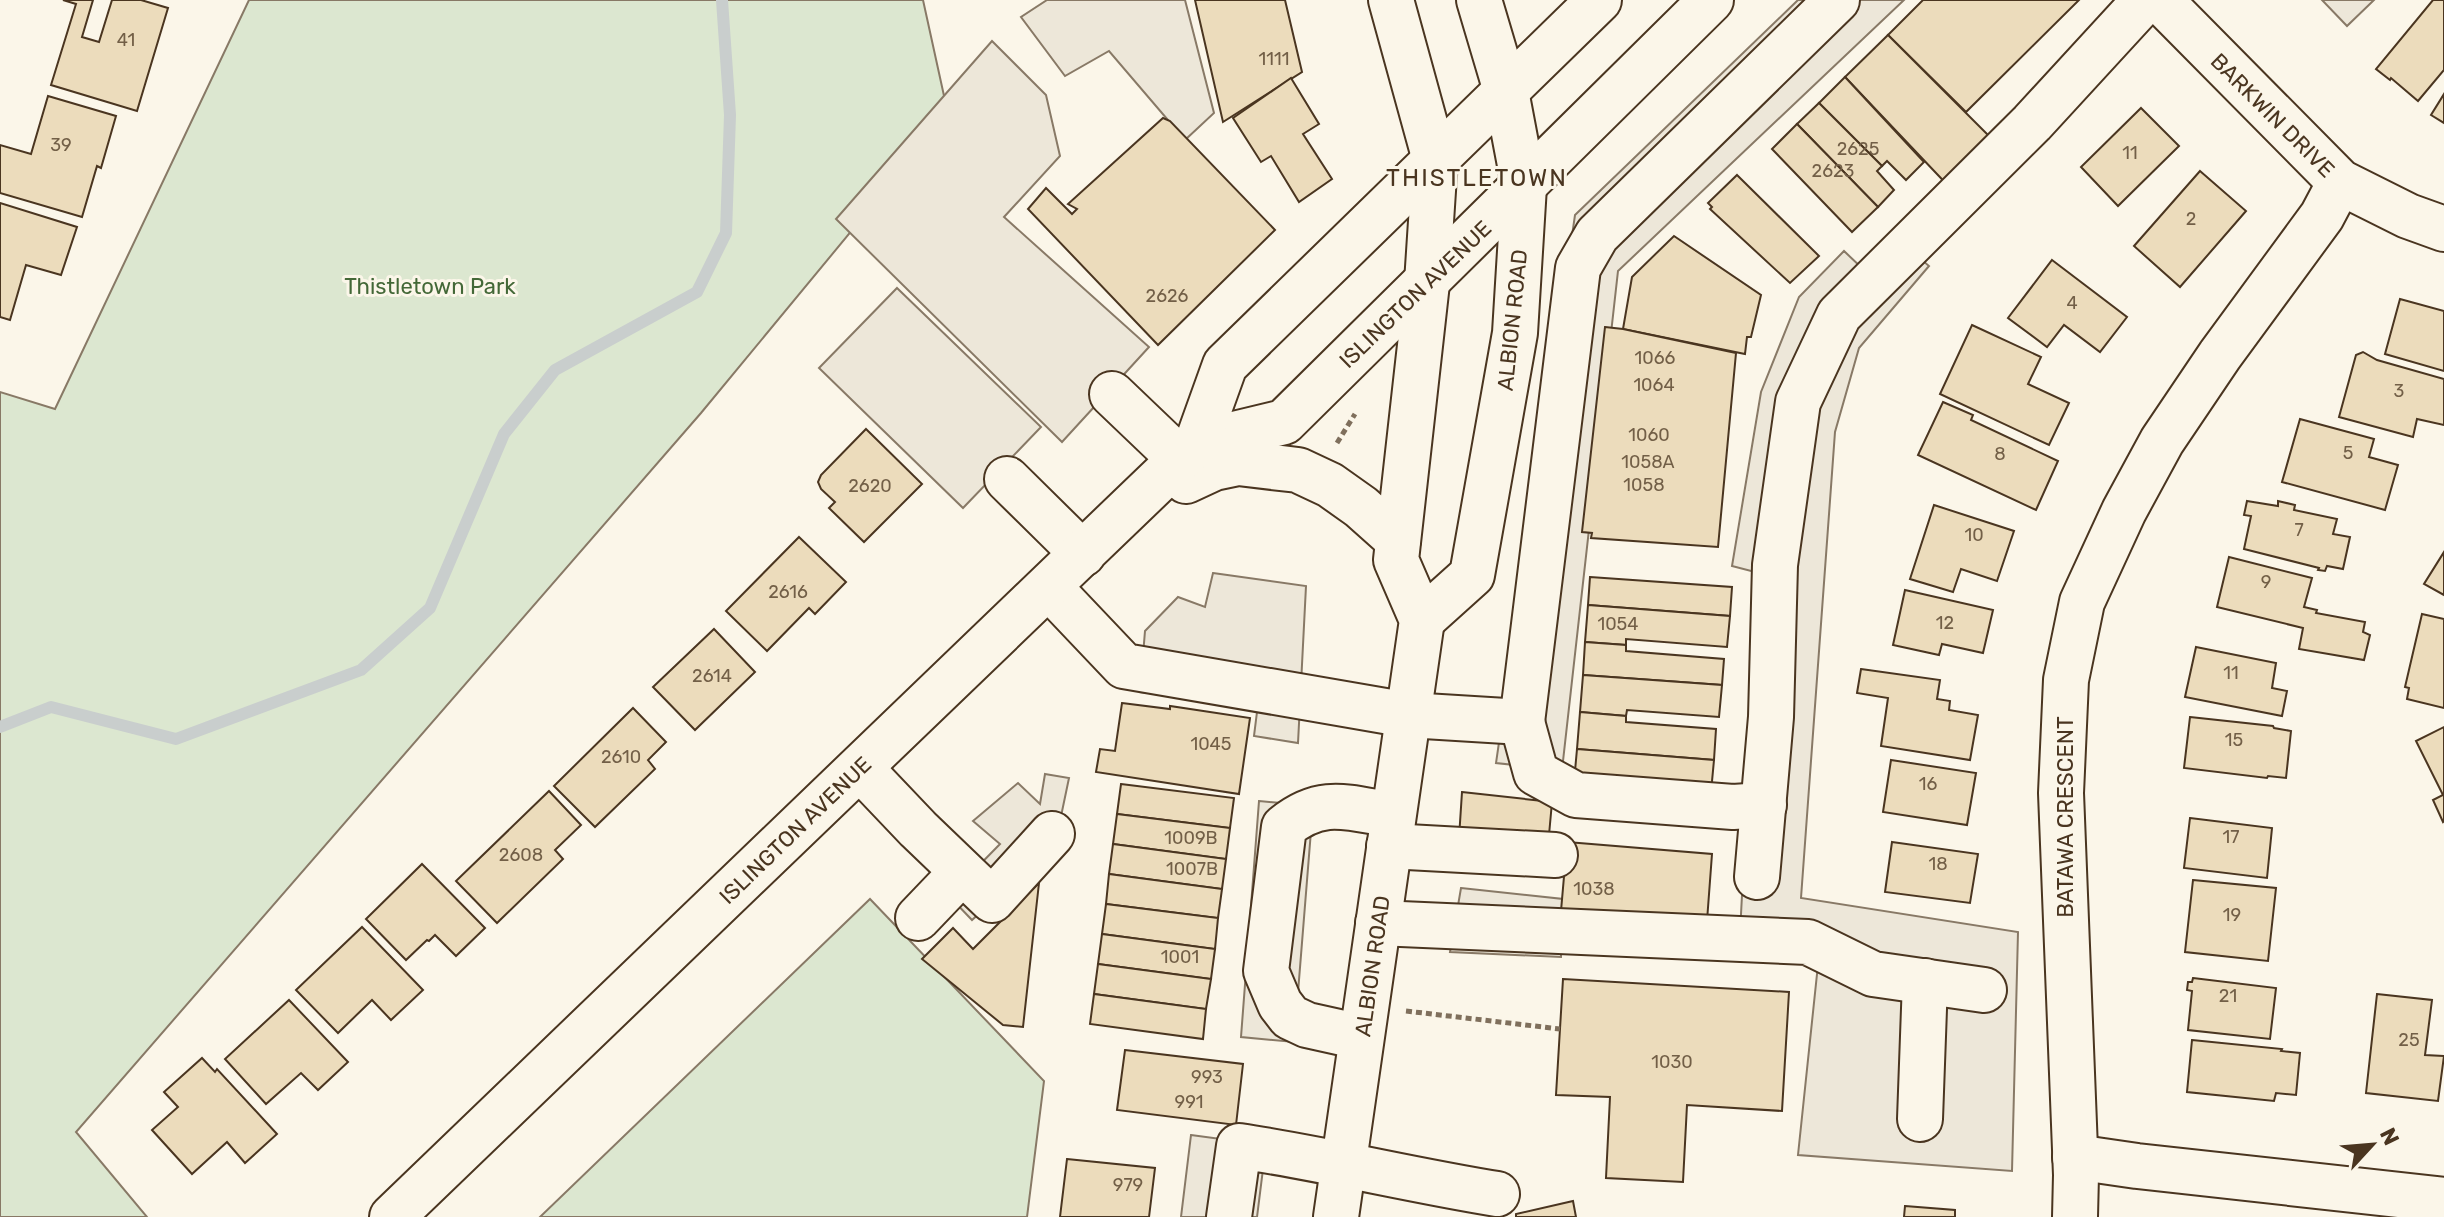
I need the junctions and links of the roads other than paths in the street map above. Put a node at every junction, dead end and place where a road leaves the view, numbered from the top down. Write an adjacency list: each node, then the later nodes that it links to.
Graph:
1 (1391, 0): 8 (main road)
2 (1479, 0): 7 (main road, ALBION ROAD)
3 (1599, 0): 7 (main road, ISLINGTON AVENUE)
4 (1711, 0): 10 (main road, ISLINGTON AVENUE)
5 (1837, 0): 22 (main road)
6 (2161, 1): 9 (main road, BARKWIN DRIVE); 24 (main road)
7 (1506, 91): 8 (main road, ISLINGTON AVENUE); 10 (main road, ALBION ROAD)
8 (1435, 160): 12 (main road); 14 (main road, ISLINGTON AVENUE)
9 (2340, 182): 11 (main road, BARKWIN DRIVE); 36 (main road, BATAWA CRESCENT)
10 (1524, 186): 12 (main road, ISLINGTON AVENUE); 20 (main road, ALBION ROAD)
11 (2444, 229)
12 (1427, 283): 14 (main road, ISLINGTON AVENUE); 17 (main road)
13 (1112, 394): 14 (main road)
14 (1188, 451): 16 (main road, ISLINGTON AVENUE)
15 (1007, 479): 18 (main road)
16 (1121, 517): 17 (main road); 18 (main road, ISLINGTON AVENUE)
17 (1398, 540): 20 (main road)
18 (1083, 554): 19 (main road, ISLINGTON AVENUE)
19 (1049, 587): 21 (main road); 23 (main road, ISLINGTON AVENUE)
20 (1422, 620): 21 (main road, ALBION ROAD)
21 (1408, 715): 22 (main road); 25 (main road, ALBION ROAD)
22 (1522, 722): 24 (main road)
23 (860, 768): 28 (main road); 40 (main road, ISLINGTON AVENUE)
24 (1764, 805): 29 (main road)
25 (1391, 830): 27 (main road); 31 (main road, ALBION ROAD); 34 (main road)
26 (1052, 834): 28 (main road)
27 (1555, 855)
28 (962, 872): 30 (main road)
29 (1757, 877)
30 (918, 918)
31 (1378, 923): 32 (main road); 34 (main road, ALBION ROAD)
32 (1925, 981): 33 (main road); 35 (main road)
33 (1984, 990)
34 (1364, 1022): 37 (main road, ALBION ROAD)
35 (1920, 1119)
36 (2075, 1157): 39 (main road); 43 (main road, BATAWA CRESCENT)
37 (1344, 1164): 38 (main road); 41 (main road); 42 (main road, ALBION ROAD)
38 (1497, 1194)
39 (2444, 1200)
40 (392, 1217)
41 (1229, 1217)
42 (1336, 1217)
43 (2075, 1217)

